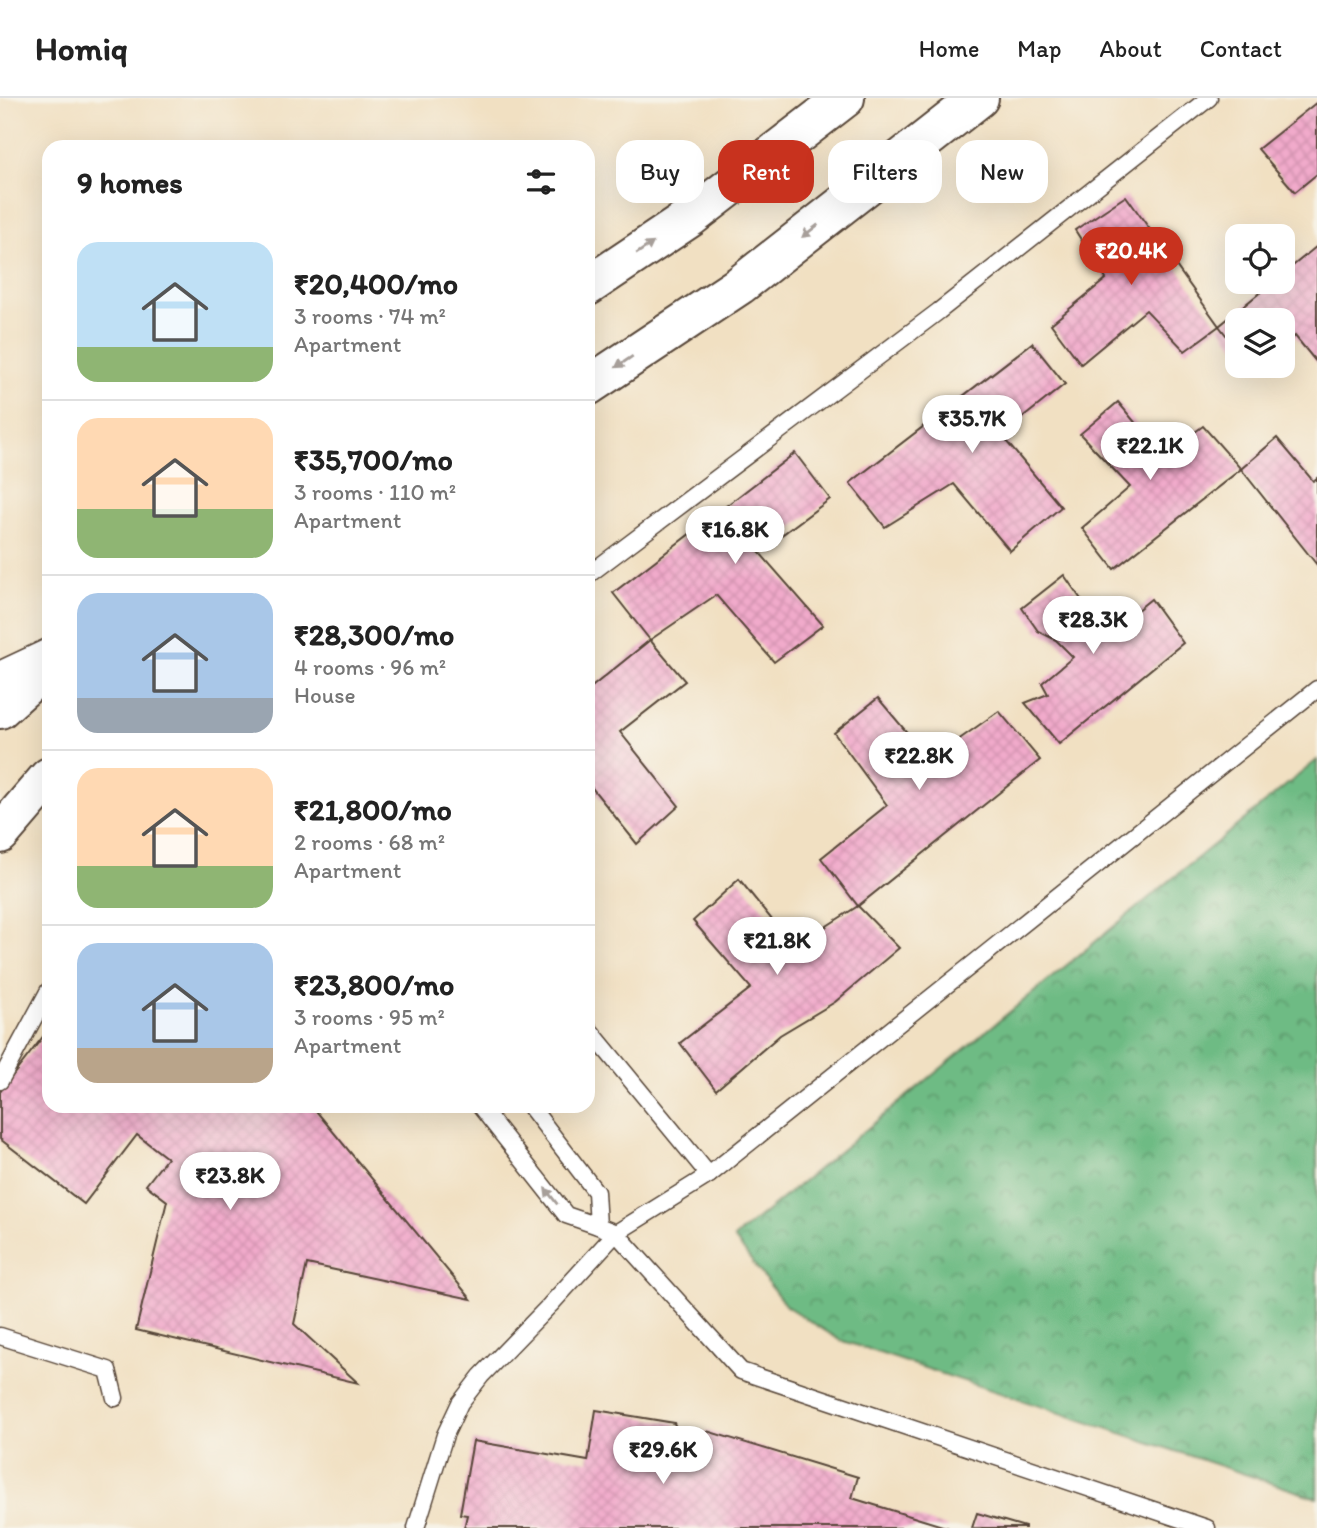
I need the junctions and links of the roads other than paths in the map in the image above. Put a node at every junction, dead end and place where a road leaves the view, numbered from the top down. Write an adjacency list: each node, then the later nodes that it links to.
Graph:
1 (845, 98): 4 (street, one-way to 1)
2 (979, 98): 5 (street, one-way to 5)
3 (1209, 98): 6 (lane)
4 (595, 281)
5 (595, 381)
6 (595, 570)
7 (42, 657): 9 (street)
8 (42, 671): 11 (street)
9 (0, 677)
10 (1317, 689): 19 (lane)
11 (0, 709)
12 (42, 785): 13 (street)
13 (0, 834)
14 (42, 1003): 16 (lane)
15 (595, 1037): 19 (lane)
16 (0, 1081)
17 (486, 1113): 20 (lane, one-way to 17)
18 (535, 1113): 20 (lane)
19 (709, 1175): 21 (lane)
20 (598, 1226): 21 (lane)
21 (616, 1233): 24 (lane); 25 (lane)
22 (0, 1336): 23 (lane)
23 (115, 1398)
24 (416, 1528)
25 (1208, 1528)

